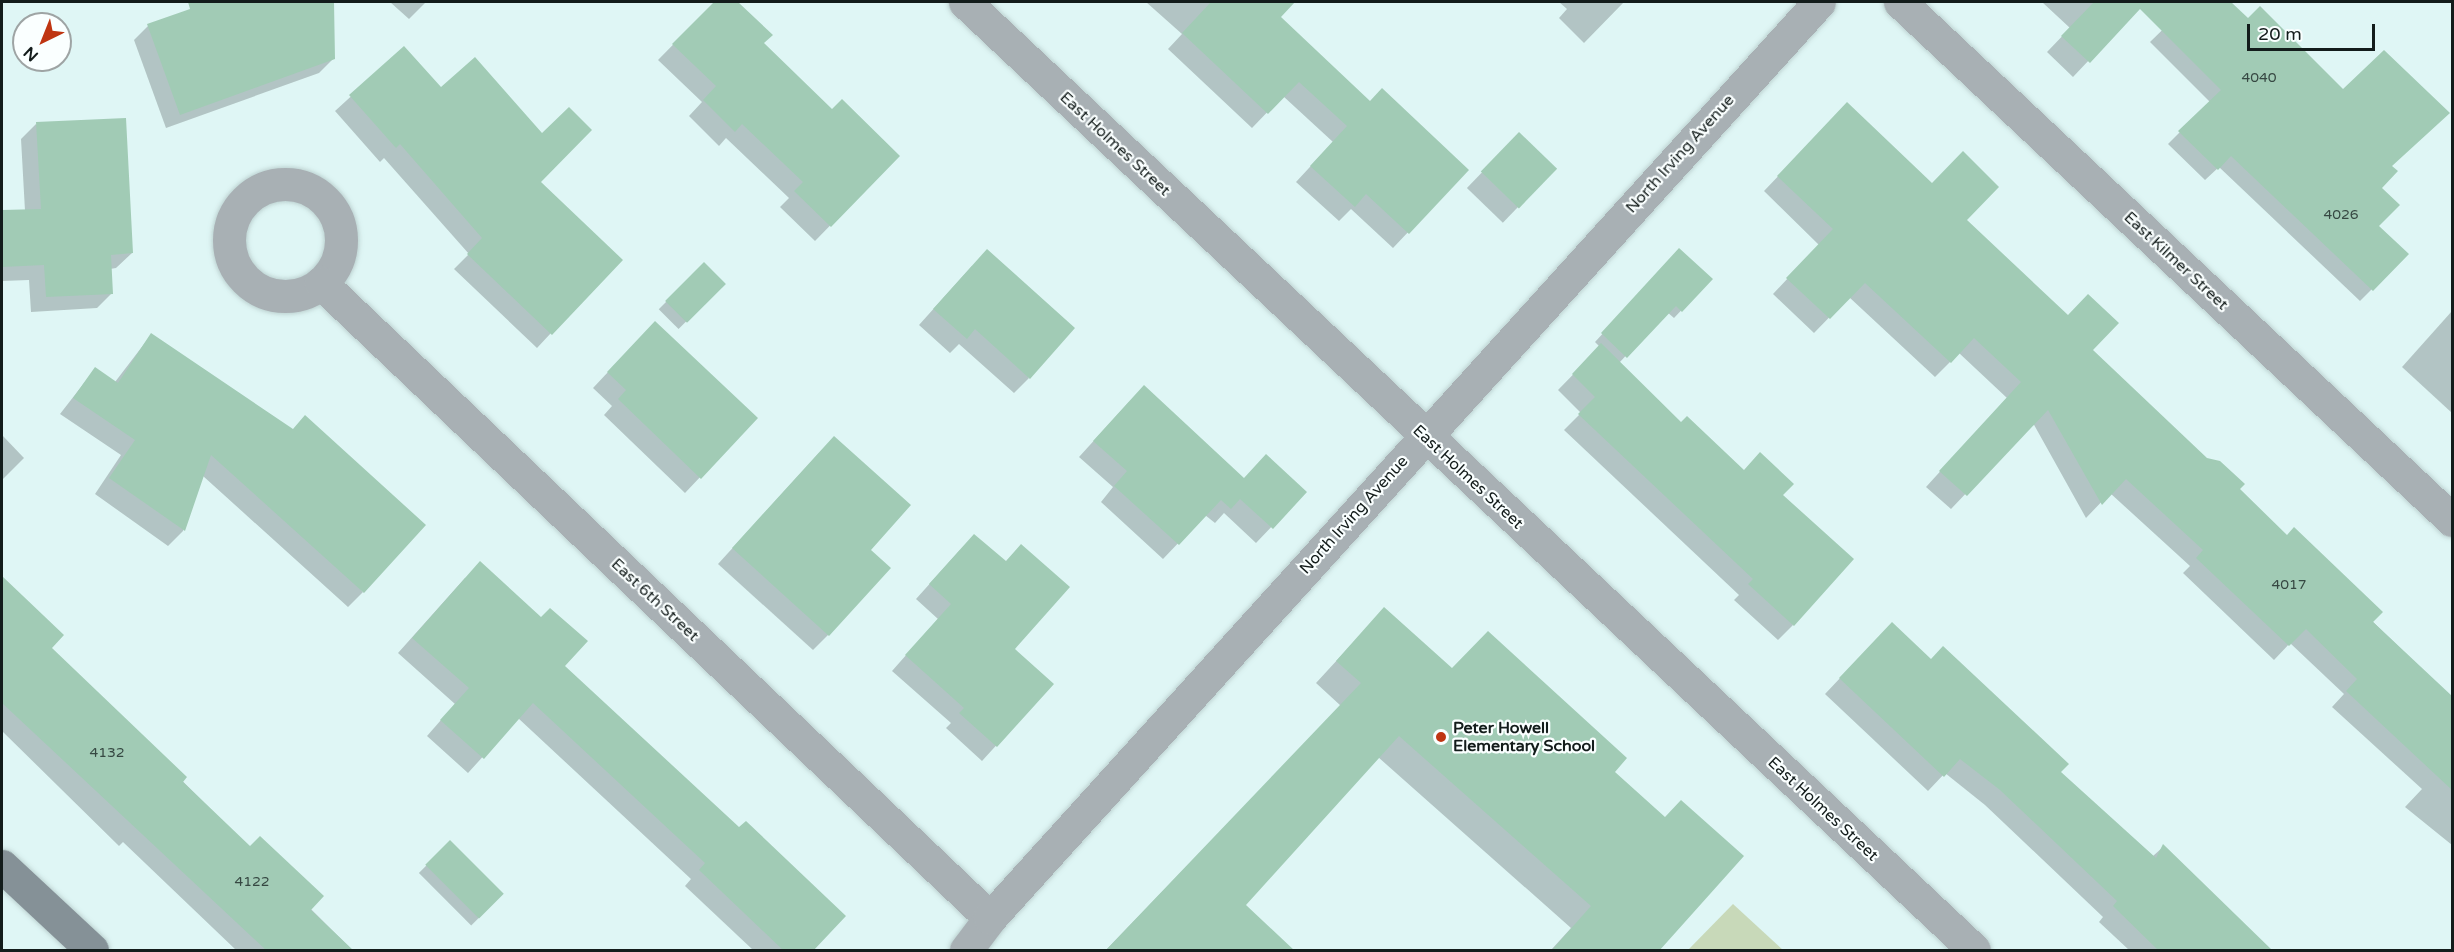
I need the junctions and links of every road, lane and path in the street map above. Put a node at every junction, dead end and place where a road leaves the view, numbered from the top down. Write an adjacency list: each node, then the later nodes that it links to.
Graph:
1 (965, 2): 5 (street, East Holmes Street)
2 (1819, 2): 5 (street, North Irving Avenue)
3 (1900, 2): 6 (street, East Kilmer Street)
4 (321, 283): 8 (street, East 6th Street)
5 (1425, 436): 8 (street, North Irving Avenue); 11 (street, East Holmes Street)
6 (2452, 520)
7 (2, 866): 9 (street)
8 (990, 918): 10 (street, North Irving Avenue)
9 (92, 951)
10 (966, 951)
11 (1974, 951)

